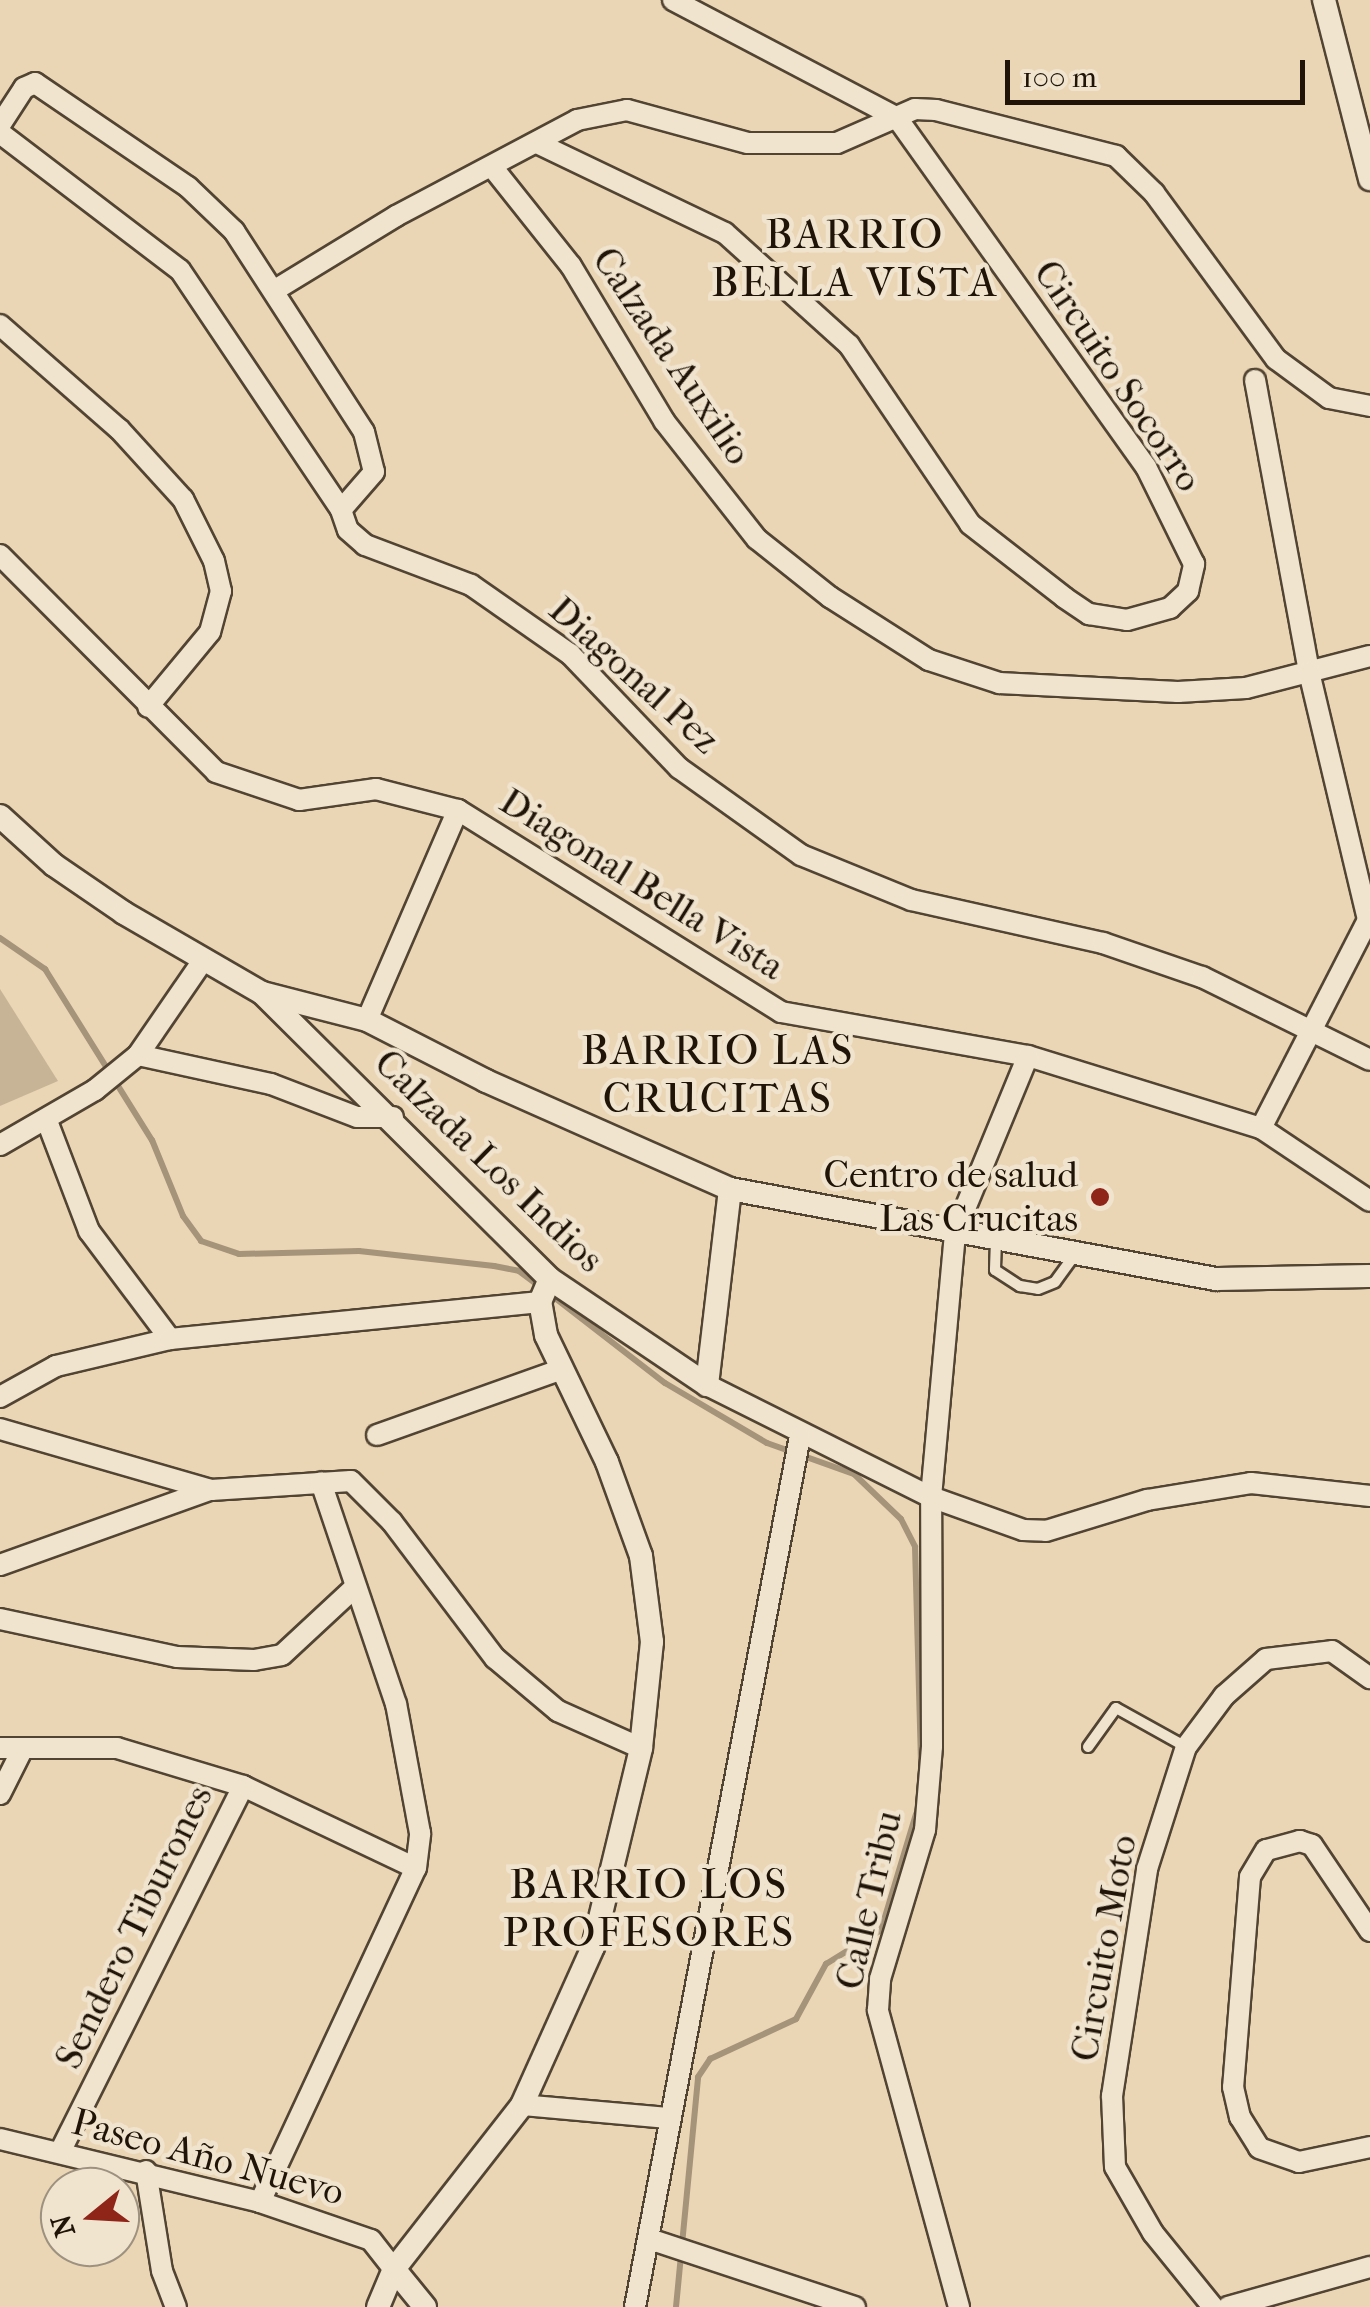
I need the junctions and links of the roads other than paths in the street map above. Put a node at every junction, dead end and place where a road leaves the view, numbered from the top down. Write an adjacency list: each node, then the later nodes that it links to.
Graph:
1 (674, 0): 3 (street)
2 (1324, 0): 8 (street)
3 (896, 116): 6 (street); 6 (street, Circuito Socorro); 11 (street)
4 (0, 124): 9 (street)
5 (0, 134): 14 (street, Diagonal Pez)
6 (537, 143): 7 (street)
7 (493, 168): 9 (street); 17 (street, Calzada Auxilio)
8 (1370, 179)
9 (275, 290): 14 (street)
10 (0, 325): 18 (street)
11 (1276, 359): 12 (lane); 13 (street)
12 (1255, 380): 17 (street)
13 (1370, 406)
14 (341, 510): 25 (street, Diagonal Pez)
15 (0, 555): 18 (street, Diagonal Bella Vista)
16 (1370, 656): 17 (street, Calzada Auxilio)
17 (1309, 672): 21 (street)
18 (148, 707): 19 (street, Diagonal Bella Vista)
19 (458, 810): 24 (street); 27 (street, Diagonal Bella Vista)
20 (0, 816): 22 (street, Calzada Los Indios)
21 (1369, 919): 25 (street)
22 (202, 962): 23 (street, Calzada Los Indios); 26 (street)
23 (262, 993): 24 (street); 29 (street, Calzada Los Indios)
24 (367, 1020): 33 (street)
25 (1307, 1029): 28 (street, Diagonal Pez); 31 (street)
26 (138, 1054): 29 (street); 30 (street)
27 (1028, 1056): 31 (street, Diagonal Bella Vista); 35 (street, Calle Tribu)
28 (1370, 1060)
29 (393, 1117): 39 (street, Calzada Los Indios)
30 (47, 1121): 32 (street); 41 (street)
31 (1261, 1128): 34 (street, Diagonal Bella Vista)
32 (0, 1145)
33 (730, 1190): 35 (street); 43 (street)
34 (1370, 1201)
35 (955, 1233): 36 (street); 51 (street, Calle Tribu)
36 (996, 1240): 37 (street); 37 (lane)
37 (1074, 1254): 38 (street)
38 (1370, 1276)
39 (550, 1279): 40 (street); 43 (street, Calzada Los Indios)
40 (540, 1302): 41 (street); 42 (street)
41 (170, 1339): 44 (street)
42 (562, 1369): 46 (street); 60 (street)
43 (707, 1385): 47 (street, Calzada Los Indios)
44 (0, 1397)
45 (0, 1429): 49 (street)
46 (377, 1436)
47 (799, 1441): 51 (street, Calzada Los Indios); 66 (street)
48 (320, 1482): 49 (street); 53 (street); 60 (street)
49 (211, 1490): 52 (street)
50 (1370, 1496): 51 (street, Calzada Los Indios)
51 (931, 1498): 80 (street, Calle Tribu)
52 (0, 1565)
53 (353, 1589): 54 (street); 63 (street)
54 (0, 1619)
55 (1370, 1678): 57 (street, Circuito Moto)
56 (1088, 1747): 57 (lane)
57 (1186, 1747): 81 (street, Circuito Moto)
58 (0, 1748): 59 (street)
59 (23, 1748): 61 (street); 62 (street)
60 (642, 1748): 65 (street)
61 (243, 1786): 63 (street); 69 (street, Sendero Tiburones)
62 (0, 1794)
63 (416, 1868): 71 (street)
64 (1370, 1931): 68 (street)
65 (522, 2105): 66 (street); 74 (street)
66 (669, 2118): 72 (street)
67 (0, 2139): 69 (street, Paseo Año Nuevo)
68 (1370, 2147)
69 (60, 2152): 70 (street, Paseo Año Nuevo)
70 (146, 2171): 71 (street, Paseo Año Nuevo); 75 (street)
71 (260, 2202): 74 (street, Paseo Año Nuevo)
72 (650, 2240): 78 (street); 79 (street)
73 (1370, 2267): 82 (street)
74 (394, 2269): 76 (street); 77 (street, Paseo Año Nuevo)
75 (176, 2307)
76 (378, 2307)
77 (425, 2307)
78 (635, 2307)
79 (855, 2307)
80 (959, 2307)
81 (1213, 2307)
82 (1228, 2307)

